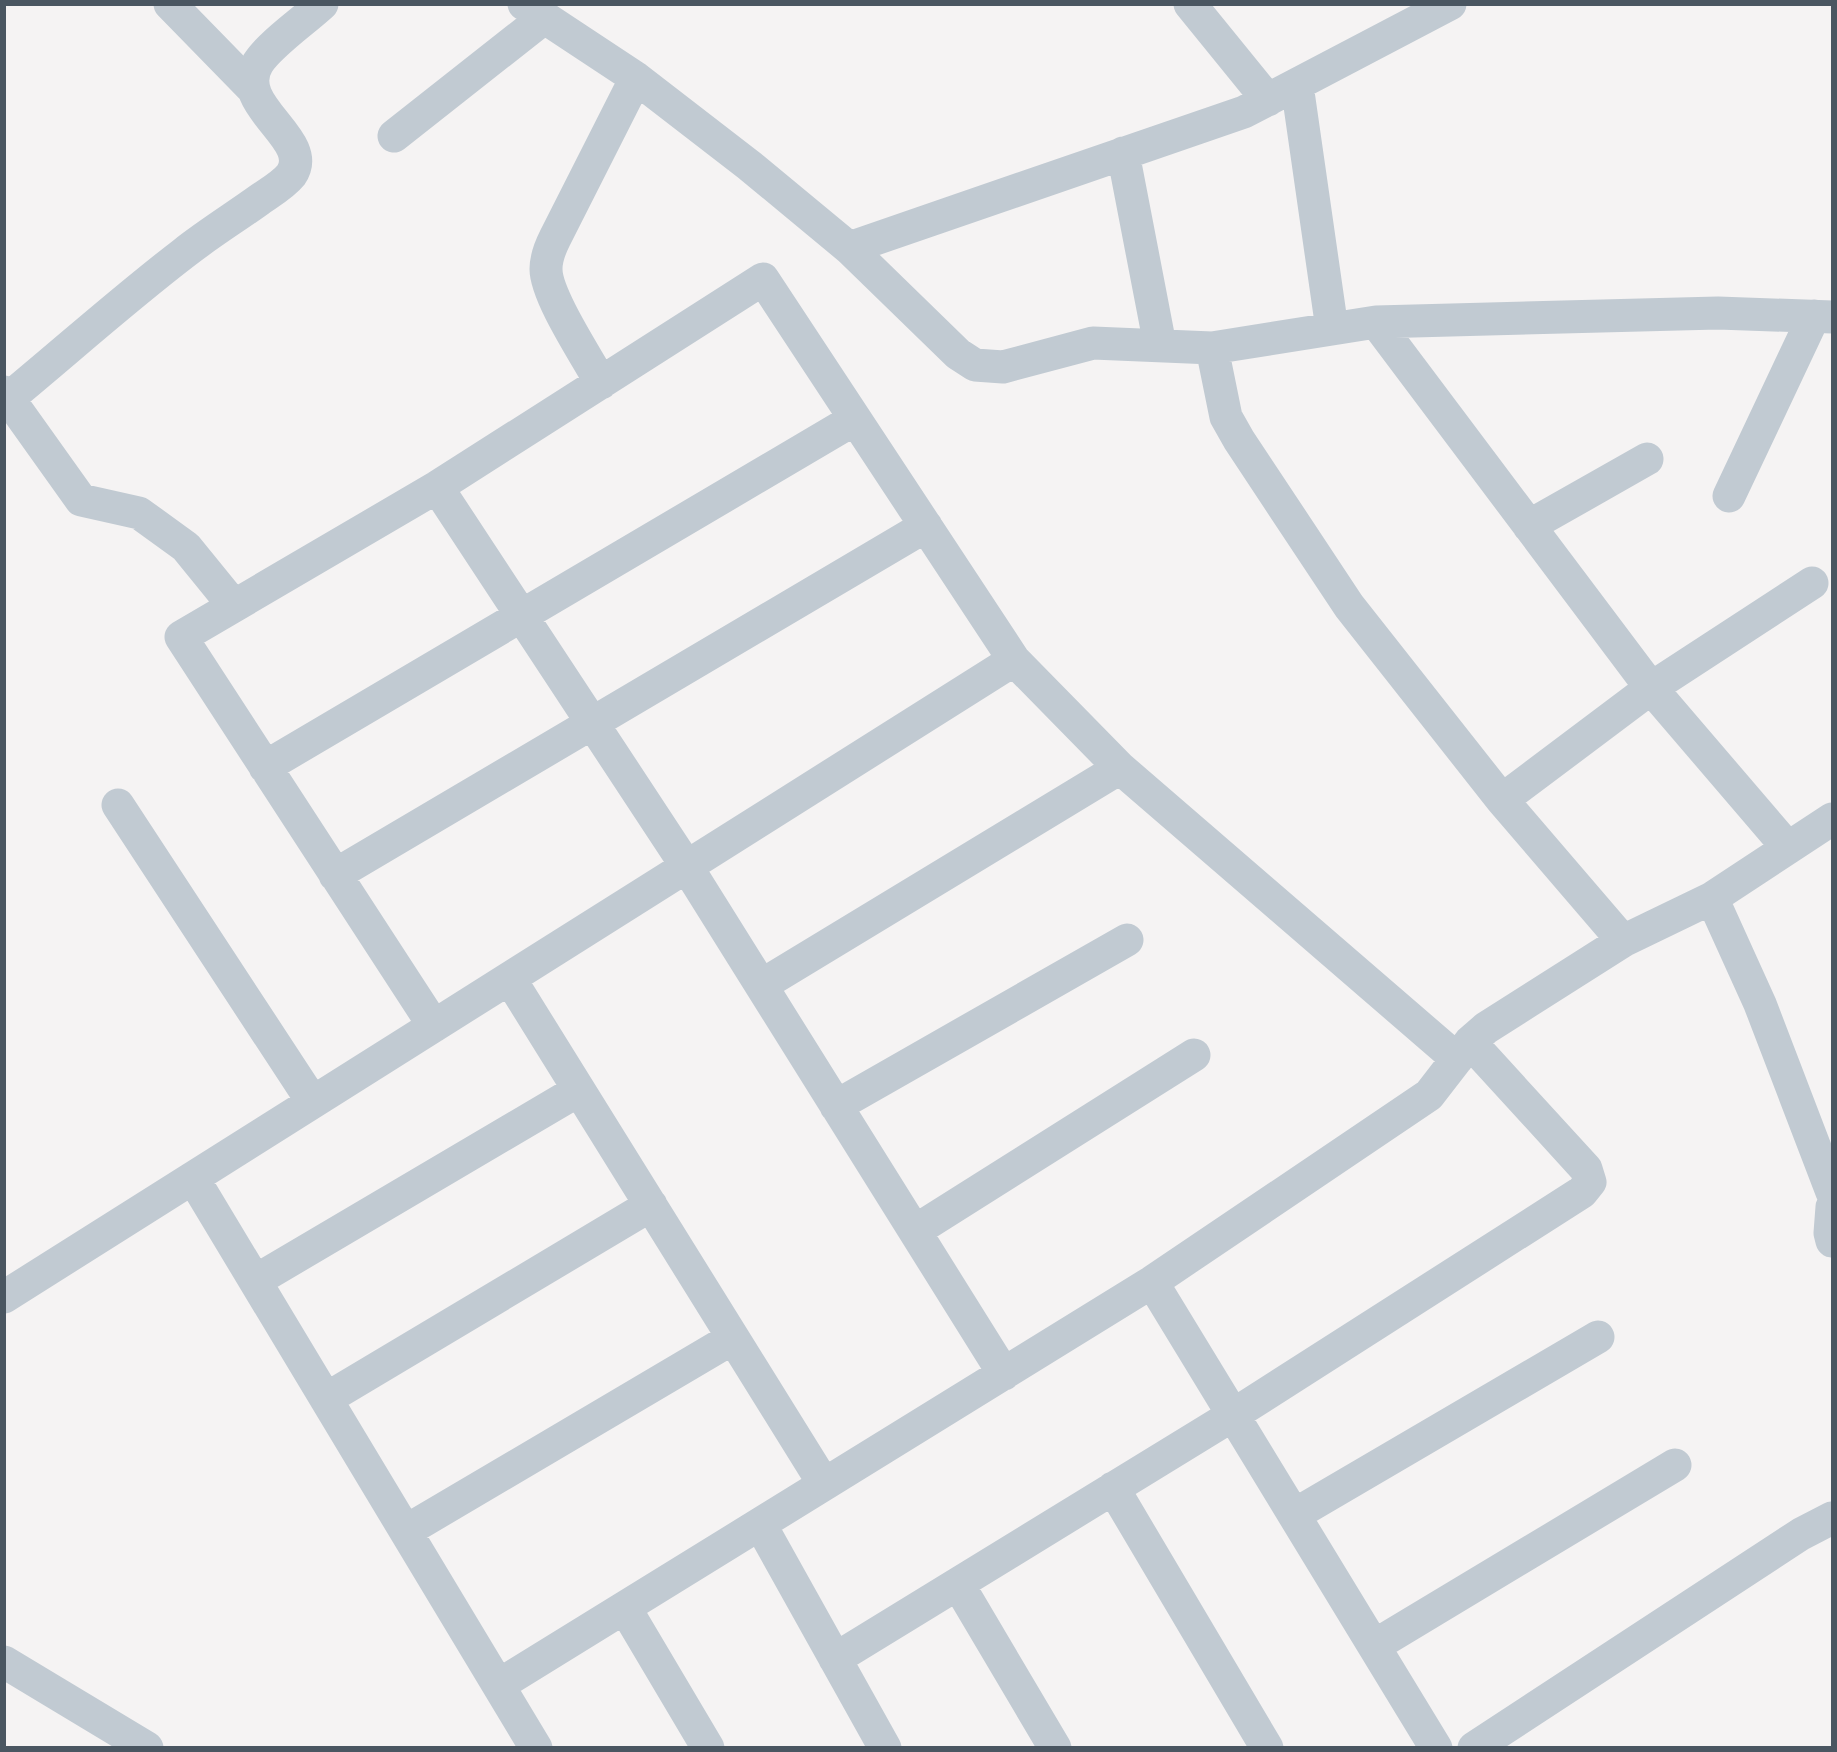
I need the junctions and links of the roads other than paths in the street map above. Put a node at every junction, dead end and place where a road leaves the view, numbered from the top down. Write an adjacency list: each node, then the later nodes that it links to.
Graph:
1 (170, 4): 8 (street)
2 (322, 4): 8 (street)
3 (1190, 4): 9 (street)
4 (1442, 6): 7 (street)
5 (534, 11): 6 (street); 10 (street)
6 (636, 78): 12 (street); 18 (street)
7 (1297, 84): 9 (street); 15 (street)
8 (254, 90): 19 (street)
9 (1268, 100): 11 (street)
10 (394, 136)
11 (1123, 153): 12 (street); 16 (street)
12 (849, 248): 16 (street)
13 (1823, 316): 14 (street); 23 (street)
14 (1376, 322): 15 (street); 25 (street)
15 (1332, 329): 17 (street)
16 (1160, 345): 17 (street)
17 (1212, 348): 34 (street)
18 (601, 383): 20 (street); 22 (street)
19 (7, 395): 27 (street)
20 (855, 419): 24 (street); 28 (street)
21 (1647, 459): 25 (street)
22 (437, 487): 27 (street); 28 (street)
23 (1730, 496)
24 (926, 526): 29 (street); 31 (street)
25 (1529, 526): 30 (street)
26 (1812, 583): 30 (street)
27 (234, 606): 32 (street)
28 (521, 615): 31 (street); 32 (street)
29 (1014, 660): 33 (street); 38 (street)
30 (1651, 688): 34 (street); 37 (street)
31 (593, 724): 38 (street); 39 (street)
32 (265, 767): 39 (street)
33 (1119, 768): 44 (street); 46 (street)
34 (1502, 800): 42 (street)
35 (118, 805): 49 (street)
36 (1833, 819): 37 (street)
37 (1788, 848): 40 (street)
38 (687, 867): 43 (street); 44 (street)
39 (335, 875): 45 (street)
40 (1713, 898): 42 (street); 52 (street)
41 (1127, 940): 50 (street)
42 (1623, 941): 46 (street)
43 (510, 979): 45 (street); 48 (street)
44 (762, 985): 50 (street)
45 (434, 1026): 49 (street)
46 (1463, 1051): 58 (street); 64 (street)
47 (1194, 1055): 55 (street)
48 (579, 1090): 53 (street); 57 (street)
49 (312, 1101): 51 (street)
50 (836, 1106): 55 (street)
51 (193, 1178): 57 (street); 59 (street)
52 (1833, 1192)
53 (651, 1205): 61 (street); 63 (street)
54 (1833, 1207): 56 (street)
55 (915, 1231): 62 (street)
56 (1833, 1241)
57 (255, 1281): 63 (street)
58 (1152, 1282): 62 (street); 64 (street)
59 (4, 1297)
60 (1598, 1337): 68 (street)
61 (733, 1338): 66 (street); 71 (street)
62 (1004, 1374): 66 (street)
63 (326, 1399): 71 (street)
64 (1233, 1415): 67 (street); 68 (street)
65 (1675, 1465): 74 (street)
66 (824, 1484): 70 (street)
67 (1113, 1488): 72 (street); 83 (street)
68 (1294, 1515): 74 (street)
69 (1833, 1518): 85 (street)
70 (760, 1524): 73 (street); 75 (street)
71 (406, 1531): 77 (street)
72 (958, 1584): 75 (street); 82 (street)
73 (625, 1608): 77 (street); 80 (street)
74 (1374, 1646): 84 (street)
75 (835, 1659): 81 (street)
76 (4, 1662): 78 (street)
77 (499, 1685): 79 (street)
78 (147, 1748)
79 (536, 1748)
80 (708, 1748)
81 (885, 1748)
82 (1054, 1748)
83 (1267, 1748)
84 (1436, 1748)
85 (1474, 1748)

